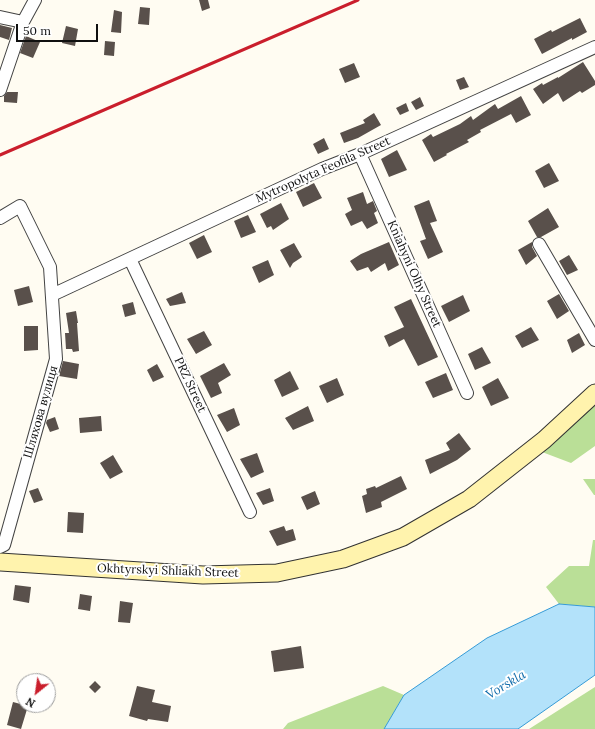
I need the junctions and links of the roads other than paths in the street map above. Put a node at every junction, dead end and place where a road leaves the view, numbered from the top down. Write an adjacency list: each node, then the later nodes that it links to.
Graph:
1 (35, 0): 3 (street)
2 (0, 17): 3 (street)
3 (23, 22): 5 (street)
4 (594, 50): 6 (street, Mytropolyta Feofila Street)
5 (0, 90)
6 (360, 154): 9 (street, Mytropolyta Feofila Street); 13 (street, Kniahyni Olhy Street)
7 (0, 218): 10 (street, Шляхова вулиця)
8 (539, 244): 11 (street)
9 (130, 259): 10 (street, Mytropolyta Feofila Street); 14 (street, PRZ Street)
10 (52, 295): 15 (street, Шляхова вулиця)
11 (595, 340)
12 (595, 393): 16 (main road, Okhtyrskyi Shliakh Street)
13 (467, 394)
14 (250, 512)
15 (0, 547)
16 (0, 562)

